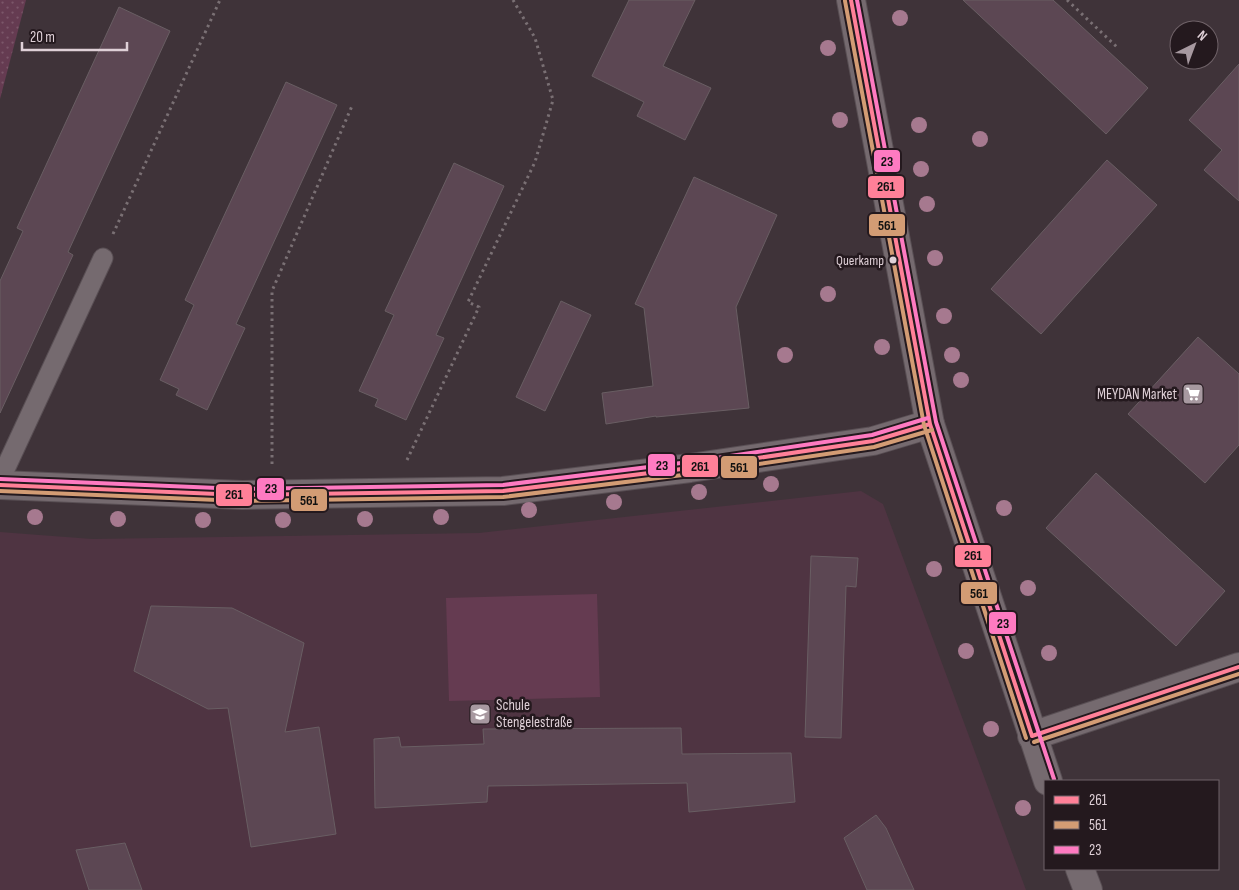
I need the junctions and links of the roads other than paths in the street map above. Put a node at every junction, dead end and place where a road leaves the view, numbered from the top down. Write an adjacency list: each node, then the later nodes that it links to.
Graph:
1 (851, 0): 3 (street)
2 (103, 258): 4 (lane)
3 (930, 424): 5 (street); 7 (street)
4 (0, 480)
5 (0, 485)
6 (1239, 667): 7 (street)
7 (1032, 736): 8 (street)
8 (1048, 780)
9 (1080, 870): 10 (street)
10 (1088, 890)

